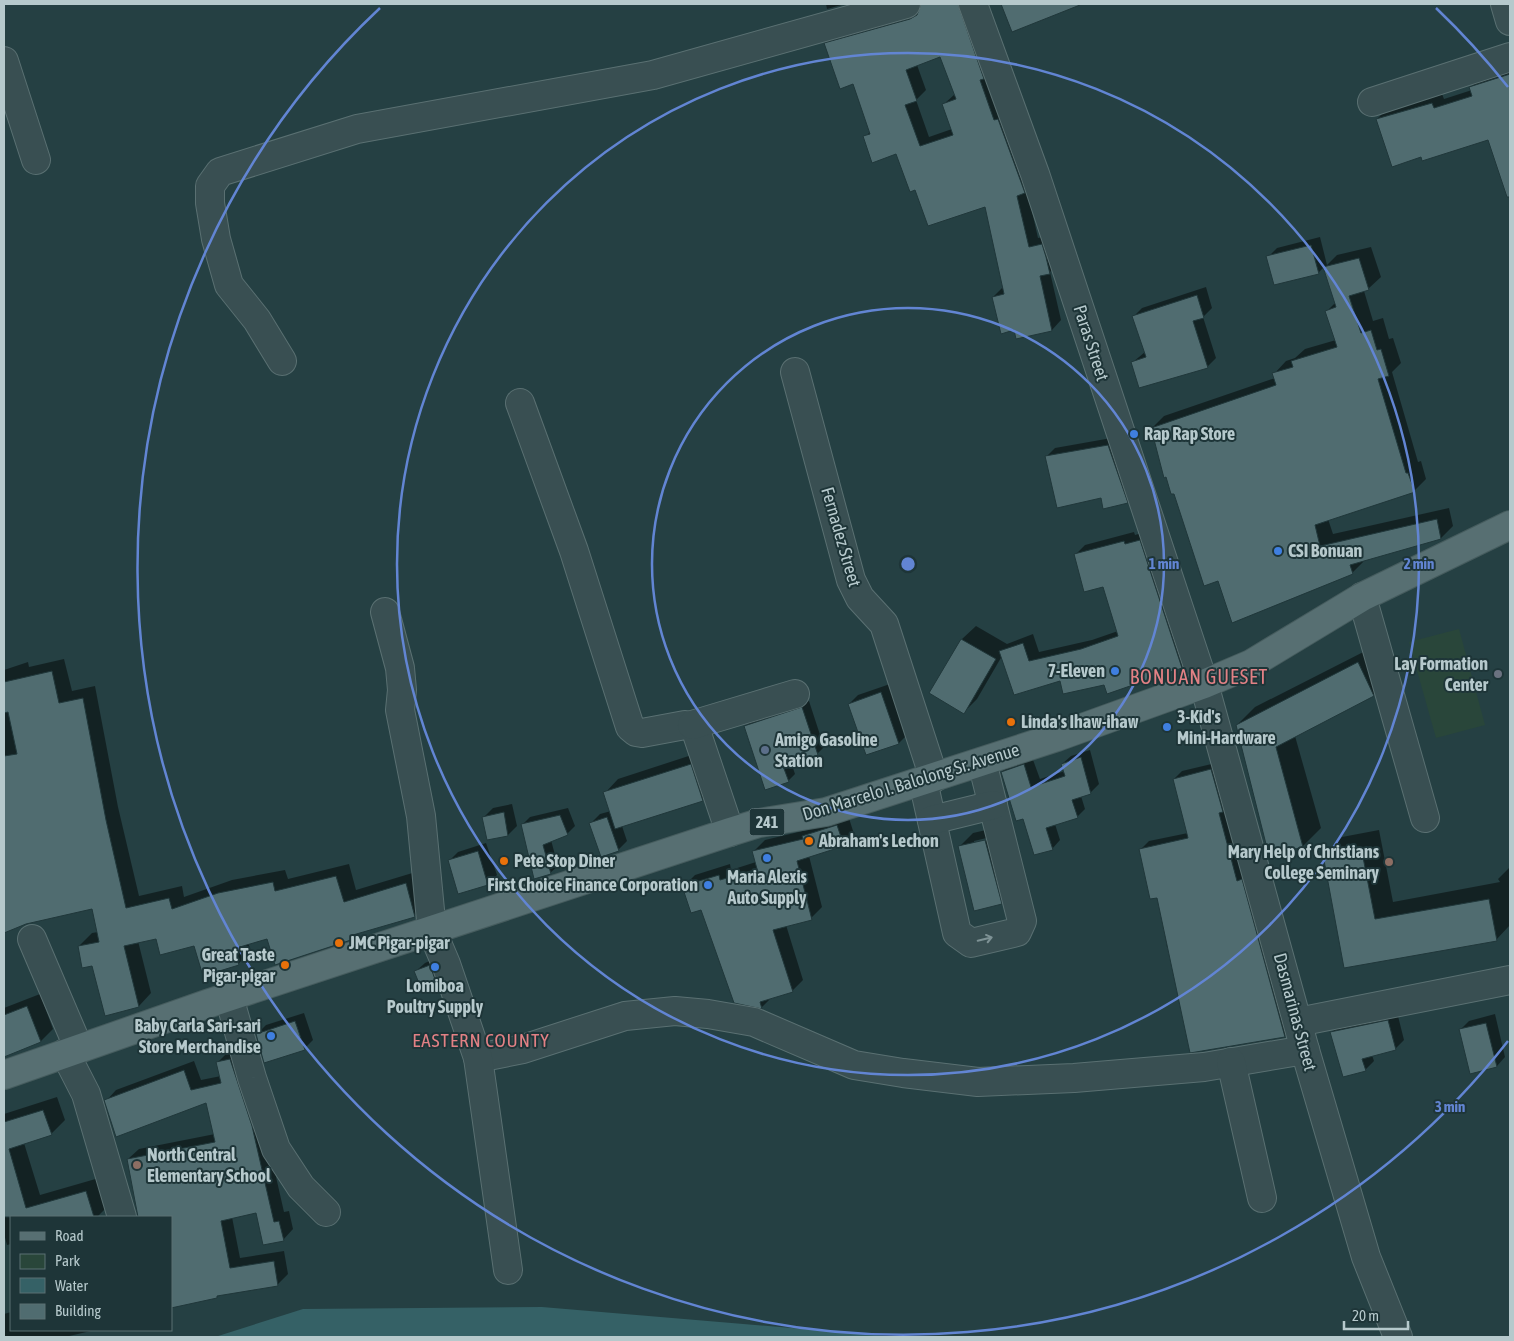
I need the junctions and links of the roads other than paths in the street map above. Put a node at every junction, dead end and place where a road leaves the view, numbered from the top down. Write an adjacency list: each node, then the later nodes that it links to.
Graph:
1 (906, 4): 9 (street)
2 (973, 4): 15 (street, Paras Street)
3 (1505, 4): 4 (street)
4 (1510, 21)
5 (1510, 57): 7 (street)
6 (4, 61): 8 (street)
7 (1372, 102)
8 (36, 160)
9 (282, 360)
10 (795, 372): 19 (street, Fernadez Street)
11 (520, 402): 17 (street)
12 (1510, 525): 13 (main road, Don Marcelo I. Balolong Sr. Avenue / 241)
13 (1362, 597): 15 (main road, Don Marcelo I. Balolong Sr. Avenue / 241); 21 (street)
14 (385, 612): 24 (street)
15 (1204, 684): 18 (main road, Don Marcelo I. Balolong Sr. Avenue / 241); 28 (street, Dasmarinas Street)
16 (795, 694): 17 (street)
17 (692, 726): 23 (street)
18 (982, 762): 19 (main road, Don Marcelo I. Balolong Sr. Avenue / 241); 20 (street)
19 (929, 780): 22 (street, Fernadez Street); 23 (main road, Don Marcelo I. Balolong Sr. Avenue / 241)
20 (993, 805): 22 (street); 22 (street, Fernadez Street, one-way to 20)
21 (1425, 818)
22 (932, 820)
23 (730, 832): 24 (main road, Don Marcelo I. Balolong Sr. Avenue / 241)
24 (432, 931): 27 (main road, Don Marcelo I. Balolong Sr. Avenue / 241); 31 (street)
25 (32, 939): 30 (street)
26 (1510, 980): 28 (street)
27 (229, 997): 30 (main road, Don Marcelo I. Balolong Sr. Avenue / 241); 35 (street)
28 (1298, 1022): 29 (street, Dasmarinas Street)
29 (1305, 1050): 32 (street); 38 (street, Dasmarinas Street)
30 (72, 1051): 33 (main road, Don Marcelo I. Balolong Sr. Avenue / 241); 36 (street)
31 (478, 1058): 32 (street); 37 (street)
32 (1231, 1062): 34 (street)
33 (4, 1075)
34 (1262, 1198)
35 (326, 1212)
36 (122, 1216)
37 (508, 1270)
38 (1398, 1337)

